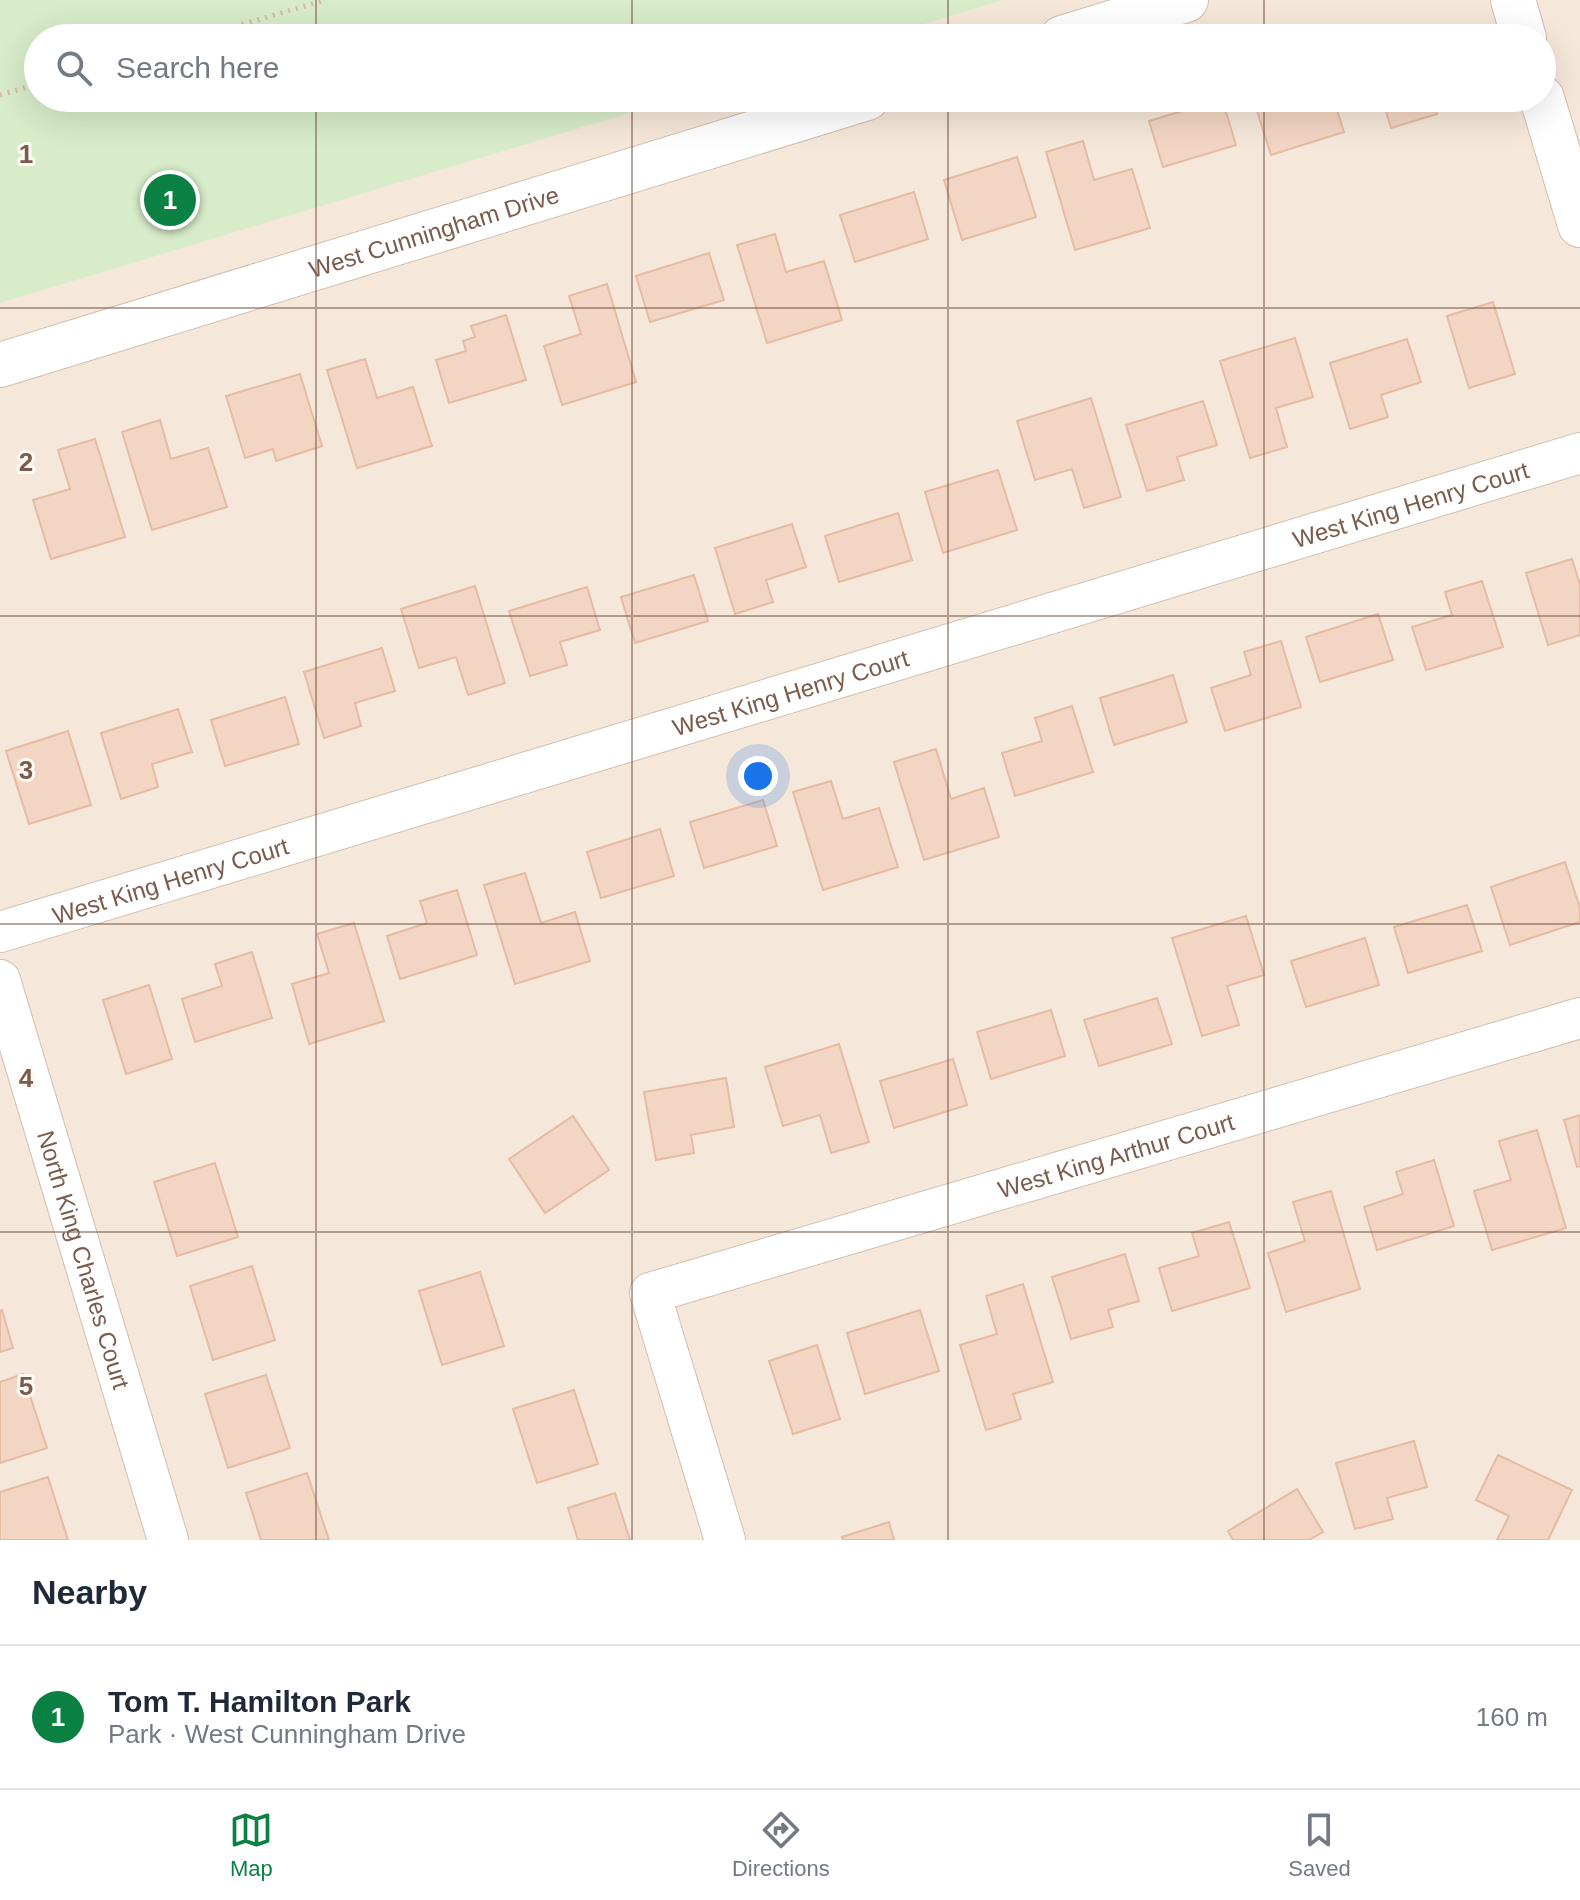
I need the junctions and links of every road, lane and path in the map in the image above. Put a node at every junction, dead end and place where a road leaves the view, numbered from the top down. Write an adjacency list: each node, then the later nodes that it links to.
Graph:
1 (325, 0): 4 (path)
2 (1186, 0): 5 (street)
3 (1513, 0): 6 (street)
4 (244, 24)
5 (1108, 24)
6 (1520, 24)
7 (24, 88): 8 (path)
8 (0, 95)
9 (822, 112): 12 (street, West Cunningham Drive)
10 (1546, 112): 11 (street)
11 (1580, 225)
12 (0, 365)
13 (1580, 453): 14 (street, West King Henry Court)
14 (0, 932)
15 (0, 980): 17 (street, North King Charles Court)
16 (1580, 1018): 18 (street, West King Arthur Court)
17 (168, 1540)
18 (725, 1540)

